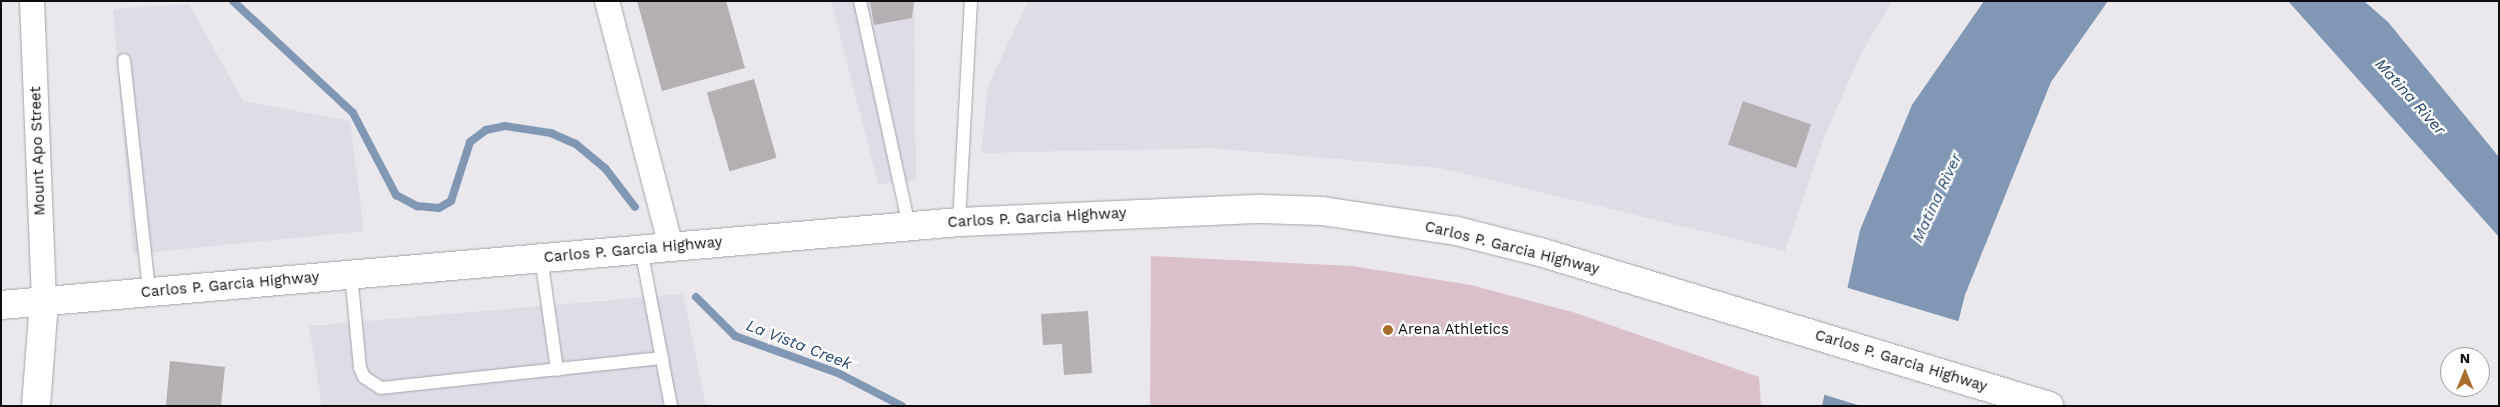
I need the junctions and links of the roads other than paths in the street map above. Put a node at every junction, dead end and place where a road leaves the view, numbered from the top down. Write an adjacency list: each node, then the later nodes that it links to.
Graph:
1 (32, 1): 13 (street, Mount Apo Street)
2 (607, 1): 8 (street)
3 (860, 1): 7 (lane)
4 (972, 1): 6 (lane)
5 (124, 60): 12 (lane)
6 (959, 222): 7 (main road, Carlos P. Garcia Highway); 19 (main road, Carlos P. Garcia Highway)
7 (909, 226): 8 (main road, Carlos P. Garcia Highway)
8 (671, 246): 9 (main road, Carlos P. Garcia Highway)
9 (641, 249): 10 (main road, Carlos P. Garcia Highway); 15 (lane)
10 (541, 258): 11 (main road, Carlos P. Garcia Highway); 16 (lane)
11 (351, 274): 12 (main road, Carlos P. Garcia Highway); 16 (lane)
12 (148, 292): 13 (main road, Carlos P. Garcia Highway)
13 (44, 301): 14 (main road, Carlos P. Garcia Highway); 17 (main road)
14 (1, 305)
15 (662, 358): 16 (lane); 18 (lane)
16 (557, 370)
17 (36, 406)
18 (672, 406)
19 (2049, 406)

